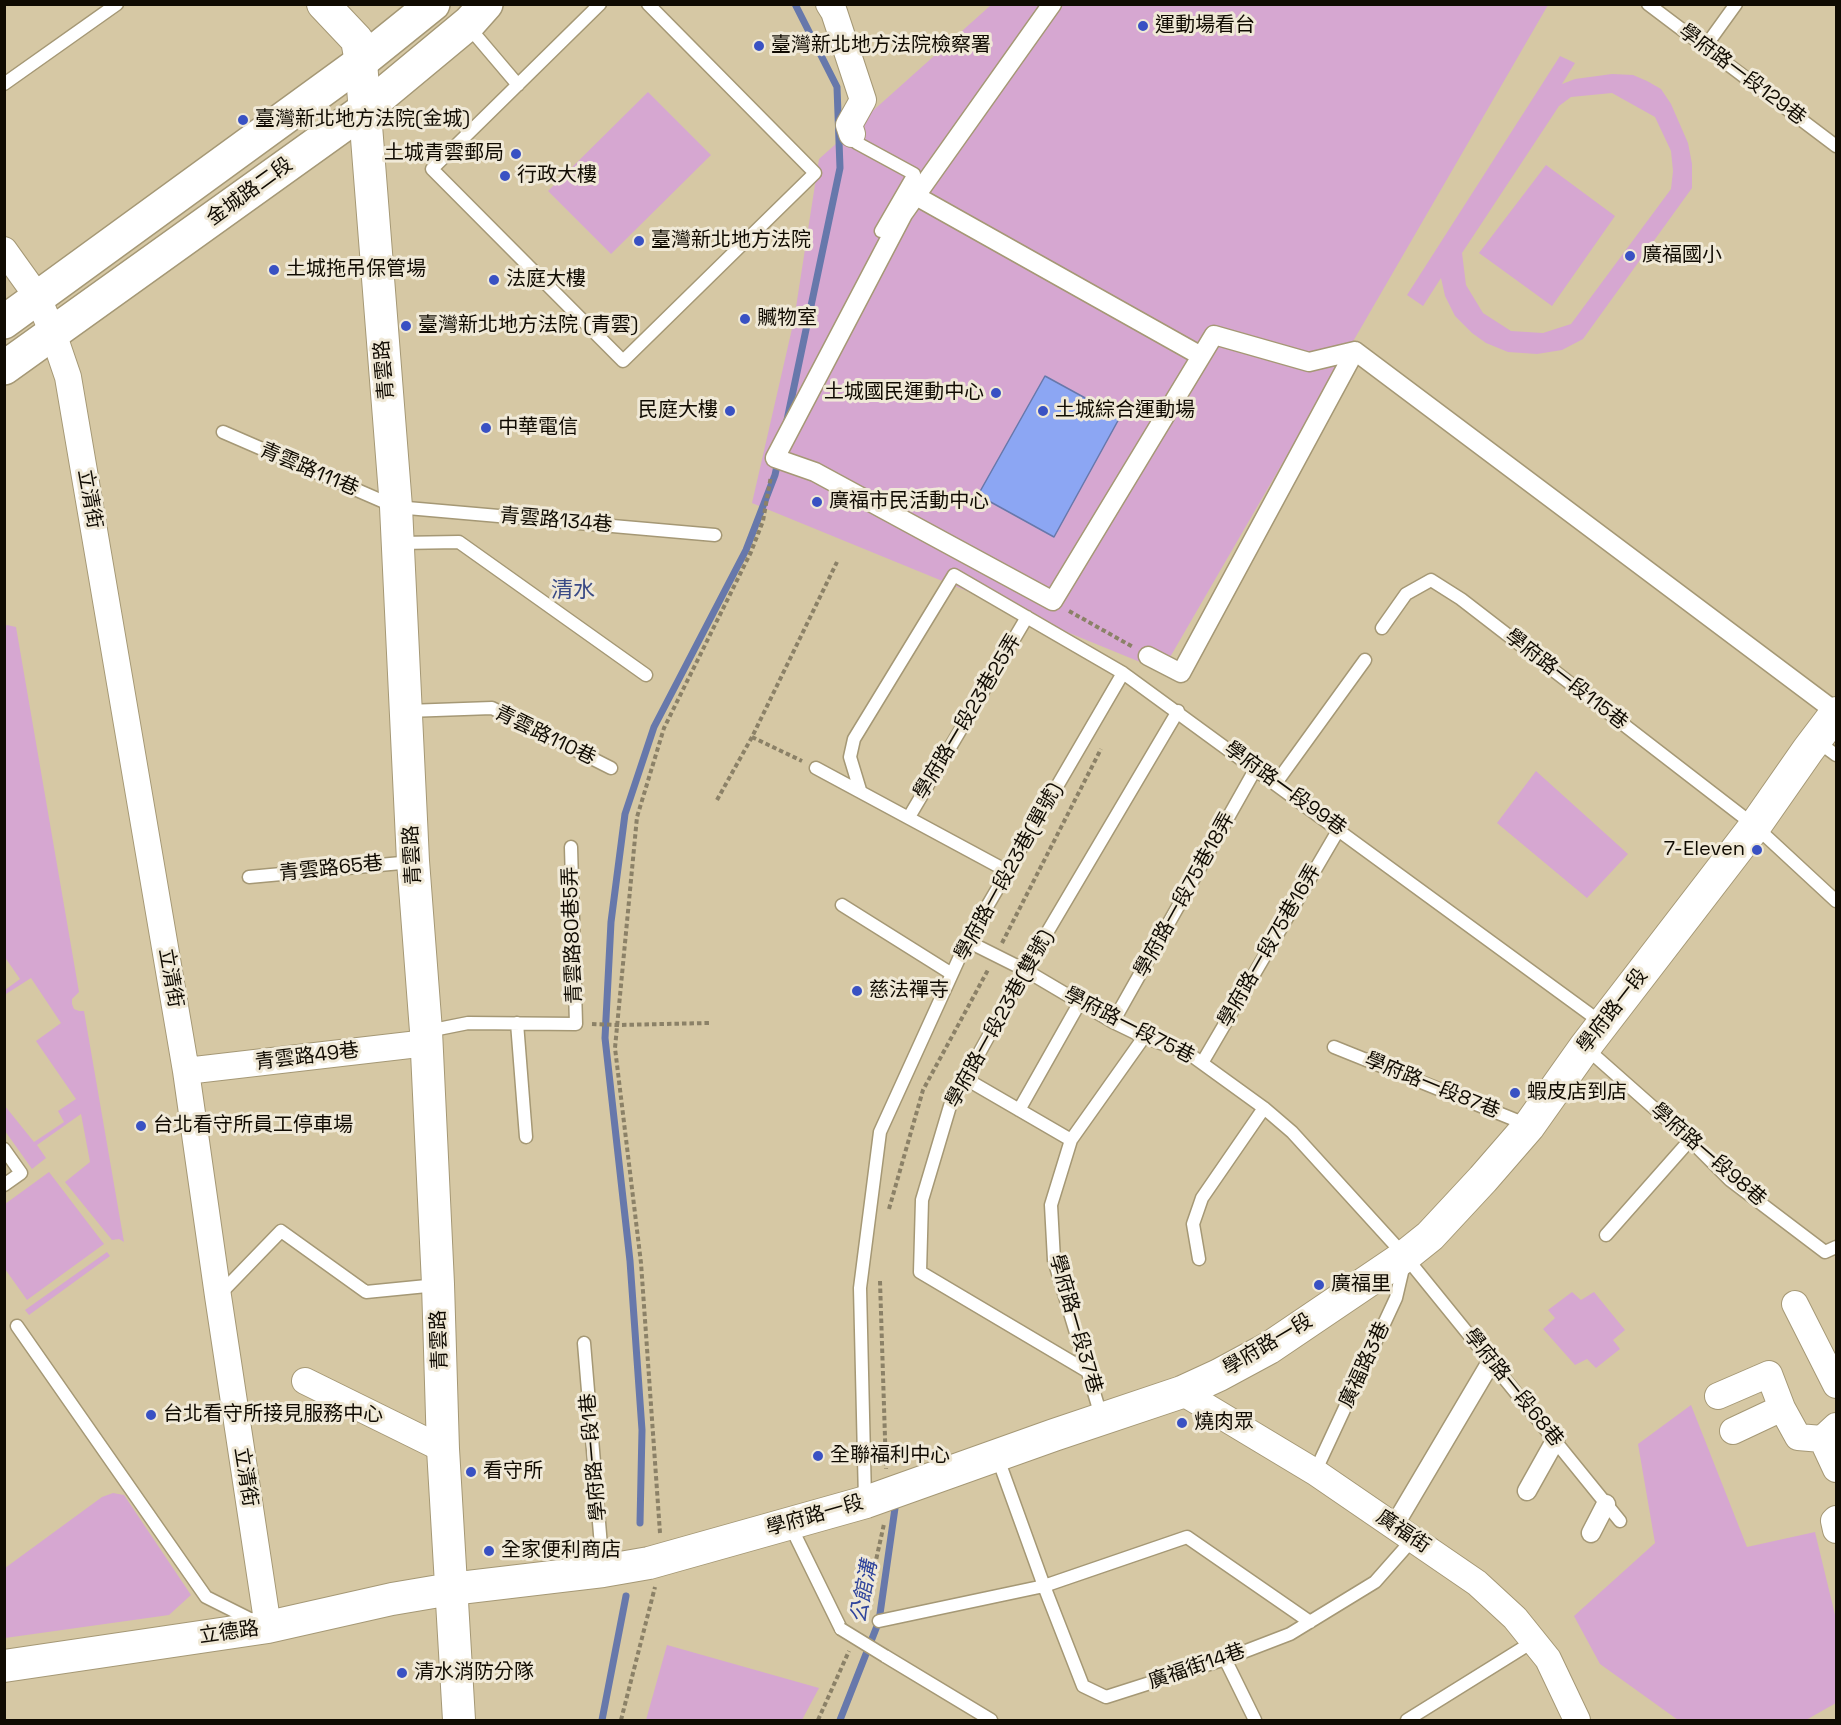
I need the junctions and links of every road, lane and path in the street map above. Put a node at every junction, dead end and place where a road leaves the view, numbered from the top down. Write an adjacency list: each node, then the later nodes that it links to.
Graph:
1 (117, 4): 13 (lane)
2 (323, 4): 12 (street, 青雲路)
3 (433, 4): 12 (main road, 金城路二段)
4 (600, 4): 14 (lane)
5 (648, 4): 14 (lane)
6 (830, 4): 16 (street)
7 (1052, 4): 18 (street)
8 (1648, 4): 11 (lane, 學府路一段129巷)
9 (1736, 4): 11 (lane)
10 (476, 15): 14 (lane); 15 (main road, 金城路二段)
11 (1705, 47): 17 (lane, 學府路一段129巷)
12 (361, 62): 15 (street, 青雲路); 21 (main road, 金城路二段)
13 (4, 84)
14 (518, 85)
15 (364, 110): 23 (main road, 金城路二段); 29 (street, 青雲路)
16 (852, 134): 19 (lane)
17 (1836, 146)
18 (916, 196): 25 (street); 28 (street)
19 (881, 231)
20 (4, 250): 21 (street, 立清街)
21 (37, 296): 22 (main road, 金城路二段); 23 (street, 立清街)
22 (7, 314)
23 (53, 333): 26 (main road, 金城路二段); 74 (street, 立清街)
24 (1355, 351): 25 (street); 35 (street); 41 (street)
25 (1201, 356): 28 (street)
26 (4, 368)
27 (222, 432): 29 (lane, 青雲路111巷)
28 (775, 458): 68 (path)
29 (396, 507): 30 (lane, 青雲路134巷); 31 (street, 青雲路)
30 (715, 535)
31 (398, 543): 38 (lane); 39 (street, 青雲路)
32 (837, 562): 42 (path)
33 (1027, 617): 37 (lane, 學府路一段99巷); 49 (lane, 學府路一段99巷); 51 (lane, 學府路一段23巷25弄)
34 (1382, 628): 52 (lane, 學府路一段115巷)
35 (1148, 656)
36 (1365, 660): 48 (lane)
37 (1123, 673): 40 (lane, 學府路一段99巷); 56 (lane, 學府路一段23巷(單號))
38 (646, 675)
39 (406, 711): 45 (lane, 青雲路110巷); 55 (street, 青雲路)
40 (1178, 711): 47 (lane, 學府路一段99巷); 61 (lane, 學府路一段23巷(雙號))
41 (1836, 713): 52 (street, 學府路一段)
42 (752, 736): 46 (path); 50 (path)
43 (1821, 744): 44 (lane)
44 (1836, 755)
45 (611, 768)
46 (816, 768): 49 (lane, 學府路一段23巷25弄)
47 (1256, 768): 48 (lane, 學府路一段99巷); 64 (lane, 學府路一段75巷18弄)
48 (1276, 783): 53 (lane, 學府路一段99巷)
49 (860, 790): 51 (lane, 學府路一段23巷25弄)
50 (717, 800)
51 (909, 817): 56 (lane, 學府路一段23巷25弄)
52 (1755, 826): 58 (lane); 69 (street, 學府路一段)
53 (1339, 829): 69 (lane, 學府路一段99巷); 73 (lane, 學府路一段75巷16弄)
54 (571, 847): 67 (lane, 青雲路80巷5弄)
55 (413, 861): 57 (lane, 青雲路65巷); 70 (street, 青雲路)
56 (1007, 871): 60 (lane, 學府路一段23巷(單號))
57 (249, 877)
58 (1836, 901)
59 (842, 905): 62 (lane)
60 (967, 941): 61 (lane, 學府路一段75巷); 62 (lane, 學府路一段23巷(單號))
61 (1025, 970): 63 (lane, 學府路一段75巷); 75 (lane, 學府路一段23巷(雙號))
62 (952, 974): 109 (lane, 學府路一段23巷(單號))
63 (1080, 1002): 64 (lane, 學府路一段75巷); 77 (lane)
64 (1113, 1022): 71 (lane, 學府路一段75巷)
65 (517, 1023): 67 (lane); 70 (lane); 79 (lane)
66 (709, 1023): 68 (path)
67 (576, 1024): 68 (path)
68 (617, 1025): 117 (path)
69 (1594, 1035): 78 (street, 學府路一段); 81 (lane, 學府路一段98巷)
70 (427, 1037): 74 (street, 青雲路49巷); 88 (street, 青雲路)
71 (1144, 1037): 73 (lane, 學府路一段75巷); 80 (lane, 學府路一段37巷)
72 (1334, 1047): 78 (lane, 學府路一段87巷)
73 (1202, 1063): 76 (lane, 學府路一段75巷)
74 (186, 1071): 89 (street, 立清街)
75 (966, 1079): 77 (lane); 94 (lane, 學府路一段23巷(雙號))
76 (1264, 1108): 86 (lane, 學府路一段75巷); 87 (lane)
77 (1019, 1110): 80 (lane)
78 (1529, 1126): 86 (street, 學府路一段)
79 (526, 1137)
80 (1071, 1140): 94 (lane, 學府路一段37巷)
81 (1690, 1140): 84 (lane); 85 (lane, 學府路一段98巷)
82 (4, 1149): 83 (lane)
83 (4, 1185)
84 (1606, 1235)
85 (1836, 1247)
86 (1406, 1256): 93 (lane, 學府路一段68巷); 97 (street, 學府路一段); 107 (lane, 廣福路3巷)
87 (1199, 1259)
88 (438, 1284): 89 (lane); 104 (street, 青雲路)
89 (218, 1296): 123 (street, 立清街)
90 (1795, 1304): 96 (street)
91 (16, 1326): 123 (lane)
92 (584, 1343): 118 (lane, 學府路一段1巷)
93 (1491, 1362): 103 (lane, 學府路一段68巷); 115 (street)
94 (1087, 1371): 100 (lane, 學府路一段37巷)
95 (305, 1382): 104 (street)
96 (1836, 1385)
97 (1182, 1392): 100 (street, 學府路一段); 107 (street, 廣福街)
98 (1718, 1396): 99 (street)
99 (1782, 1408): 101 (street); 102 (street)
100 (1102, 1419): 105 (street, 學府路一段)
101 (1732, 1431)
102 (1829, 1433): 106 (street)
103 (1555, 1441): 108 (street); 110 (lane, 學府路一段68巷)
104 (443, 1449): 120 (street, 青雲路)
105 (996, 1455): 109 (street, 學府路一段); 119 (lane)
106 (1836, 1468)
107 (1316, 1472): 115 (street, 廣福街)
108 (1527, 1491)
109 (866, 1502): 113 (street, 學府路一段)
110 (1606, 1504): 112 (lane, 學府路一段68巷); 116 (street)
111 (1836, 1520): 114 (street)
112 (1620, 1521)
113 (789, 1523): 117 (street, 學府路一段); 129 (lane, bridge)
114 (1836, 1530)
115 (1404, 1533): 122 (lane, 廣福街14巷); 124 (street, 廣福街)
116 (1591, 1533)
117 (662, 1559): 118 (street, 學府路一段); 128 (path)
118 (603, 1571): 120 (street, 學府路一段)
119 (1044, 1586): 121 (lane); 122 (lane); 125 (lane, 廣福街14巷)
120 (451, 1589): 123 (street, 立德路); 127 (street, 青雲路)
121 (879, 1621)
122 (1310, 1622): 125 (lane, 廣福街14巷)
123 (268, 1628): 126 (street, 立德路)
124 (1534, 1641): 131 (lane); 132 (street, 廣福街)
125 (1225, 1659): 130 (lane)
126 (4, 1666)
127 (459, 1720)
128 (621, 1720)
129 (991, 1720)
130 (1255, 1720)
131 (1407, 1720)
132 (1577, 1720)

